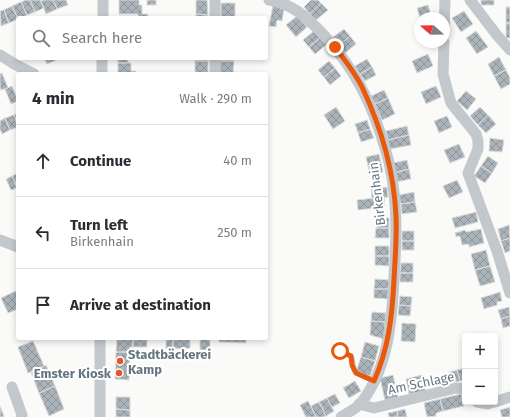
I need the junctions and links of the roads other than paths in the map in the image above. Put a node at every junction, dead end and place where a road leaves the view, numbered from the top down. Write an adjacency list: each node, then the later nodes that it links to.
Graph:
1 (103, 0): 7 (street)
2 (215, 0): 8 (street)
3 (269, 0): 22 (street, Birkenhain)
4 (445, 0): 6 (street)
5 (470, 0): 10 (street)
6 (445, 12)
7 (102, 16)
8 (215, 16)
9 (444, 48): 19 (street)
10 (510, 50)
11 (0, 54): 14 (street)
12 (102, 60): 15 (street)
13 (215, 60): 16 (street)
14 (30, 72)
15 (102, 72)
16 (215, 72)
17 (0, 240): 18 (street)
18 (16, 246)
19 (510, 293)
20 (100, 340): 29 (street)
21 (340, 351): 22 (lane)
22 (374, 381): 27 (street, Birkenhain)
23 (12, 387): 28 (street)
24 (462, 389): 27 (street, Am Schlage)
25 (510, 397): 26 (street)
26 (498, 401)
27 (359, 404): 30 (street, Birkenhain)
28 (21, 417)
29 (100, 417)
30 (341, 417)

